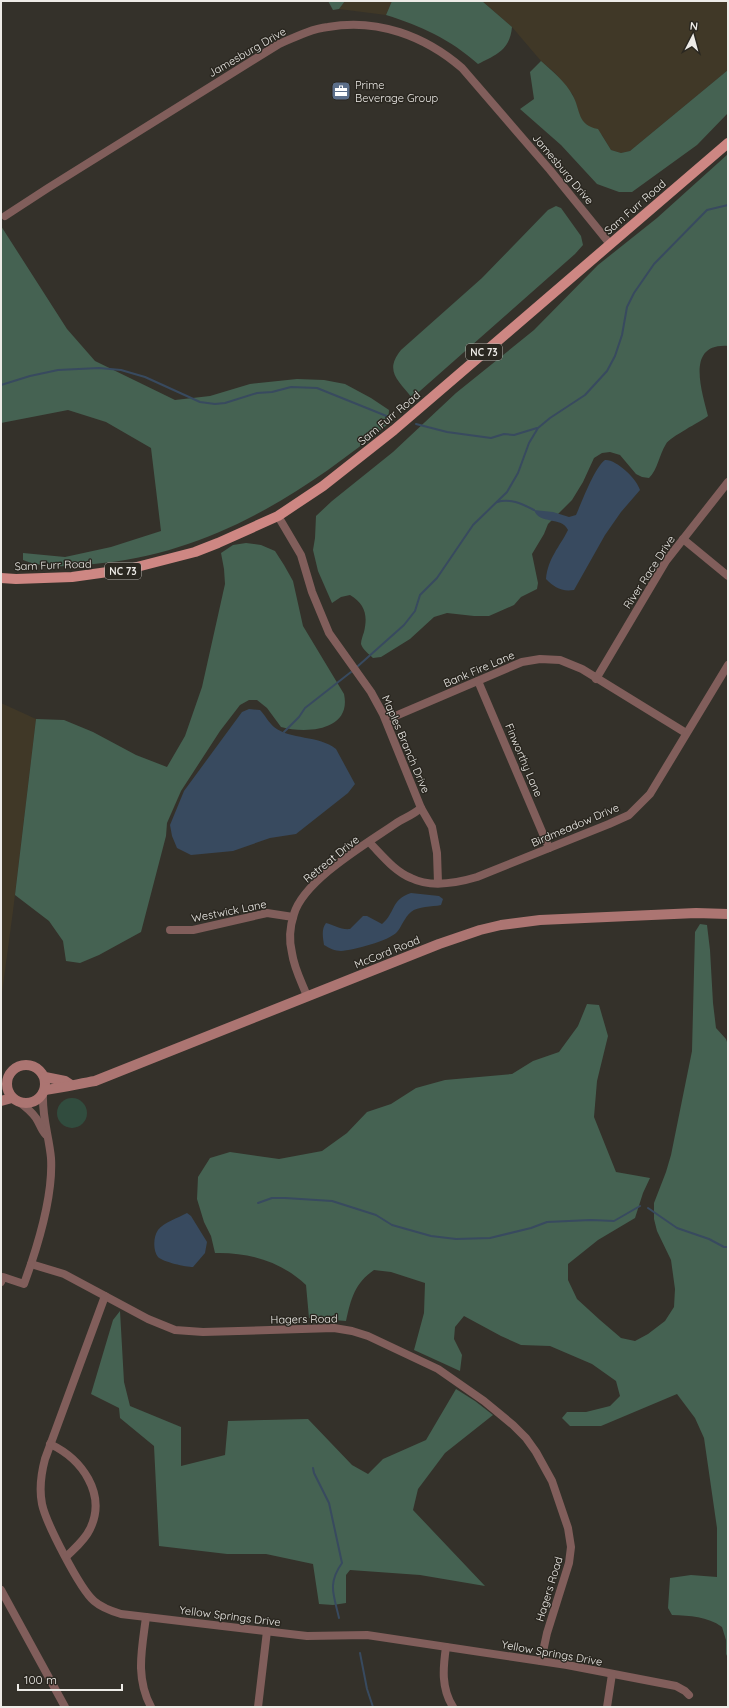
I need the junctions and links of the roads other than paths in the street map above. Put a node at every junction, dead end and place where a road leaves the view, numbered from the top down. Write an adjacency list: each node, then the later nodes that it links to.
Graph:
1 (728, 143): 3 (main road, Sam Furr Road / NC 73)
2 (5, 216): 3 (street, Jamesburg Drive)
3 (610, 244): 5 (main road, Sam Furr Road / NC 73)
4 (728, 482): 6 (street, River Race Drive)
5 (278, 516): 8 (main road, Sam Furr Road / NC 73); 12 (street, Maples Branch Drive)
6 (683, 539): 7 (street); 10 (street, River Race Drive)
7 (728, 576)
8 (1, 578)
9 (728, 665): 13 (street, Birdmeadow Drive)
10 (596, 679): 11 (street, Bank Fire Lane); 13 (street, Bank Fire Lane)
11 (478, 681): 12 (street, Bank Fire Lane); 16 (street, Finworthy Lane)
12 (386, 720): 14 (street, Maples Branch Drive)
13 (686, 733): 16 (street, Birdmeadow Drive)
14 (421, 808): 15 (street, Retreat Drive); 17 (street, Maples Branch Drive)
15 (369, 842): 17 (street, Birdmeadow Drive); 19 (street, Retreat Drive)
16 (549, 848): 17 (street, Birdmeadow Drive)
17 (438, 883)
18 (728, 914): 21 (street, McCord Road)
19 (293, 917): 20 (street, Westwick Lane); 21 (street, Retreat Drive)
20 (170, 930)
21 (307, 996): 24 (street, McCord Road)
22 (44, 1077): 23 (street, McCord Road); 24 (street, McCord Road); 25 (street)
23 (4, 1085): 26 (street, McCord Road)
24 (71, 1085): 25 (street, McCord Road)
25 (44, 1092): 26 (street, McCord Road); 28 (street)
26 (16, 1100): 27 (street, McCord Road); 28 (street)
27 (1, 1101)
28 (46, 1135): 29 (street)
29 (31, 1264): 30 (street); 31 (street, Hagers Road)
30 (1, 1282)
31 (105, 1296): 32 (street, Yellow Springs Drive); 38 (street, Hagers Road)
32 (50, 1444): 33 (street, Yellow Springs Drive); 33 (street)
33 (66, 1557): 35 (street, Yellow Springs Drive)
34 (1, 1590): 41 (street)
35 (146, 1617): 36 (street, Yellow Springs Drive); 42 (street)
36 (267, 1631): 37 (street, Yellow Springs Drive); 43 (street)
37 (446, 1647): 38 (street, Yellow Springs Drive); 44 (street)
38 (541, 1661): 39 (street, Yellow Springs Drive)
39 (612, 1674): 40 (street, Yellow Springs Drive); 45 (street)
40 (689, 1695)
41 (65, 1707)
42 (151, 1707)
43 (258, 1707)
44 (453, 1707)
45 (607, 1707)

